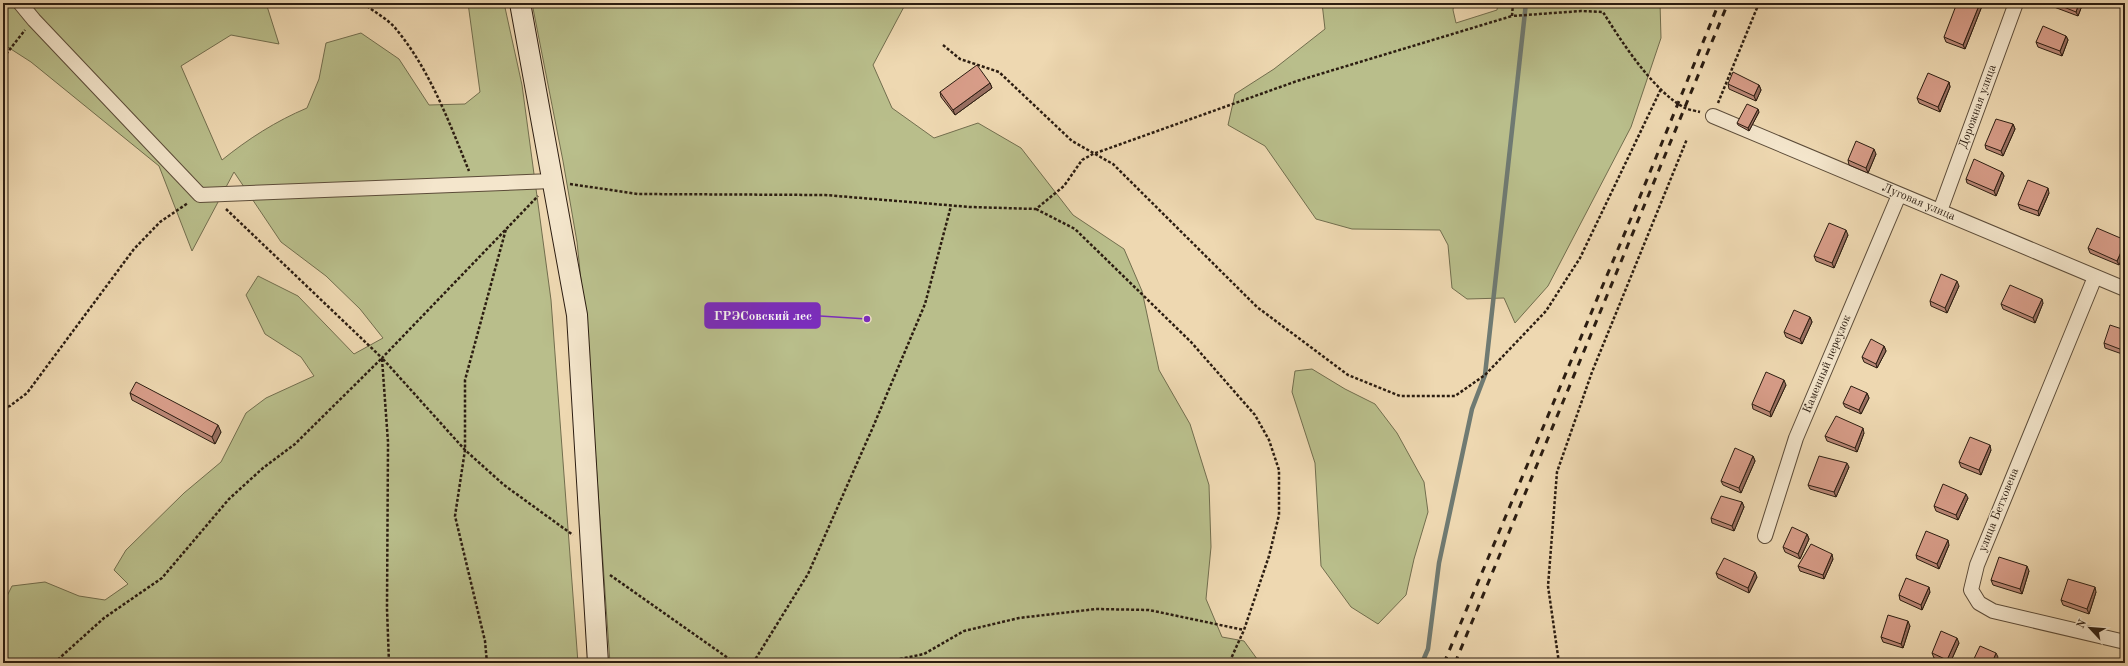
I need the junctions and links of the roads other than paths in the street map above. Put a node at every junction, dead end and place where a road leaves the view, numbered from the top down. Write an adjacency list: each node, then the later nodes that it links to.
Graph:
1 (20, 3): 5 (street)
2 (520, 3): 5 (main road)
3 (2016, 3): 7 (street, Дорожная улица)
4 (1713, 116): 6 (street, Луговая улица)
5 (552, 181): 12 (main road)
6 (1899, 195): 7 (street, Луговая улица); 10 (street, Каменный переулок)
7 (1940, 211): 8 (street, Луговая улица)
8 (2095, 277): 9 (street, Луговая улица); 11 (street, улица Бетховена)
9 (2125, 289)
10 (1765, 536)
11 (2125, 642)
12 (598, 663)

